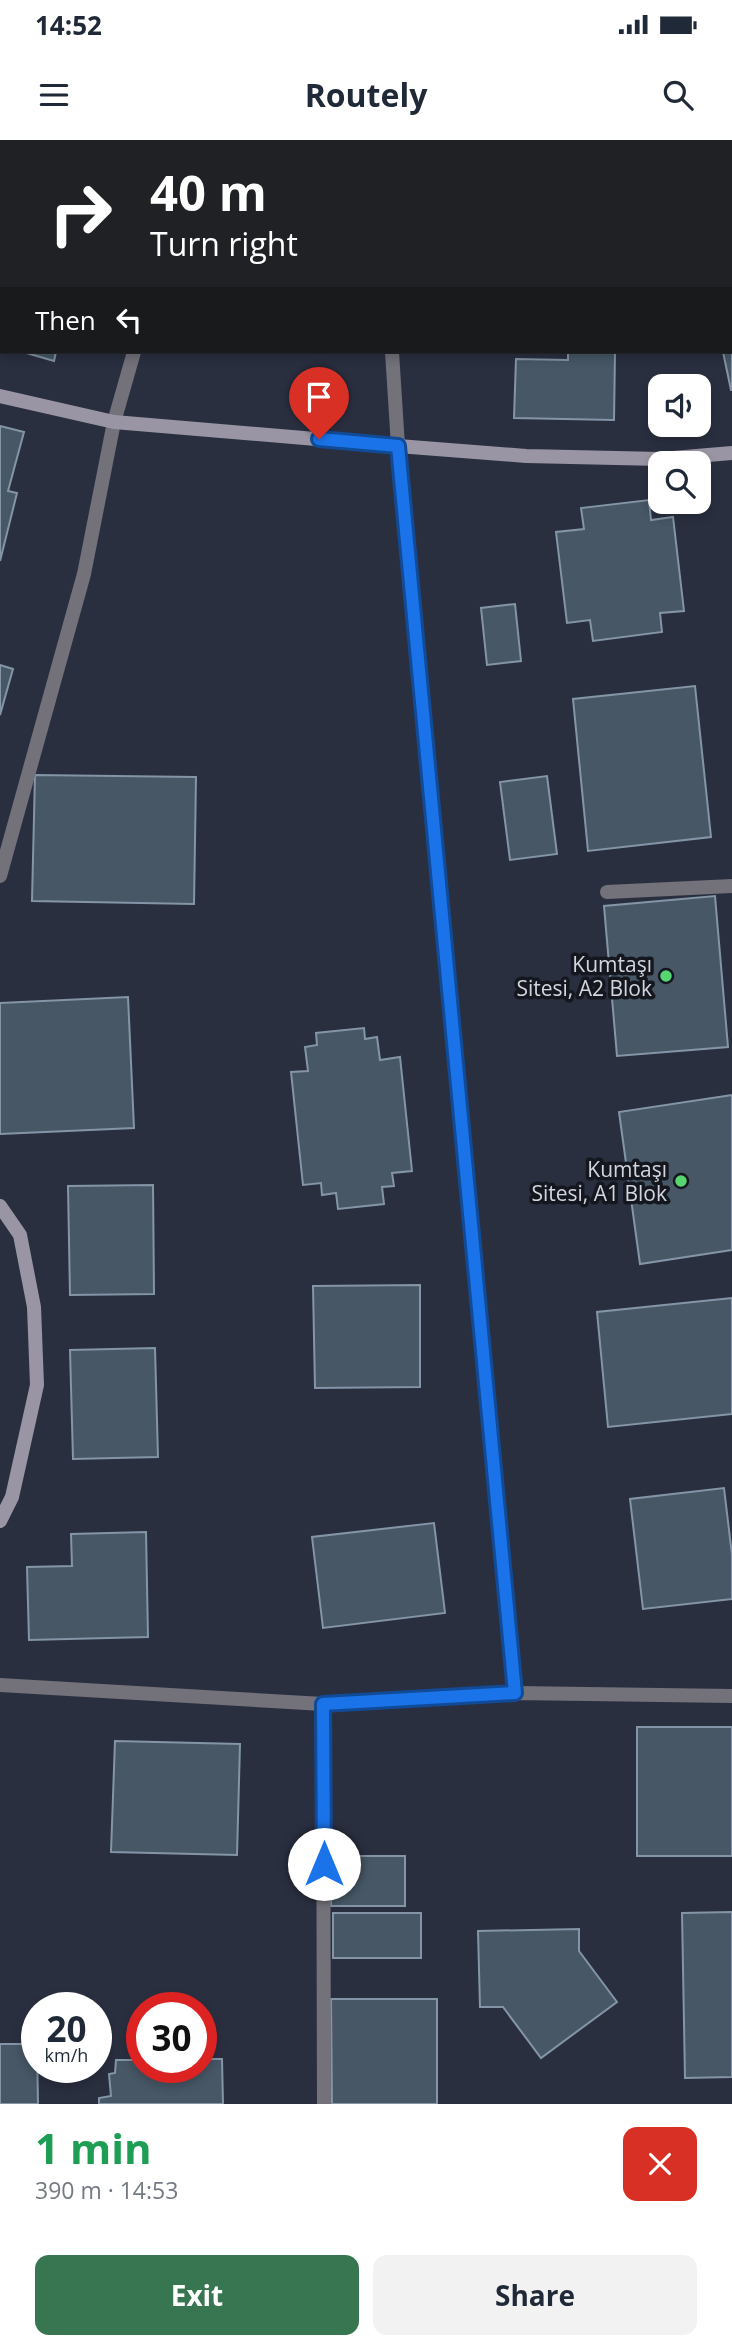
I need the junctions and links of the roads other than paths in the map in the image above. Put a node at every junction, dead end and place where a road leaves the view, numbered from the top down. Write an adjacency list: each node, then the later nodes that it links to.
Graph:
1 (133, 354): 4 (street)
2 (392, 354): 5 (street)
3 (0, 396): 4 (street)
4 (114, 422): 5 (street); 7 (street)
5 (398, 446): 6 (street); 13 (street)
6 (732, 453)
7 (0, 876)
8 (732, 886): 9 (street)
9 (607, 892)
10 (0, 1206): 11 (street)
11 (0, 1521)
12 (0, 1685): 15 (street)
13 (515, 1693): 14 (street); 15 (street)
14 (732, 1696)
15 (323, 1704): 16 (street)
16 (324, 2104)

